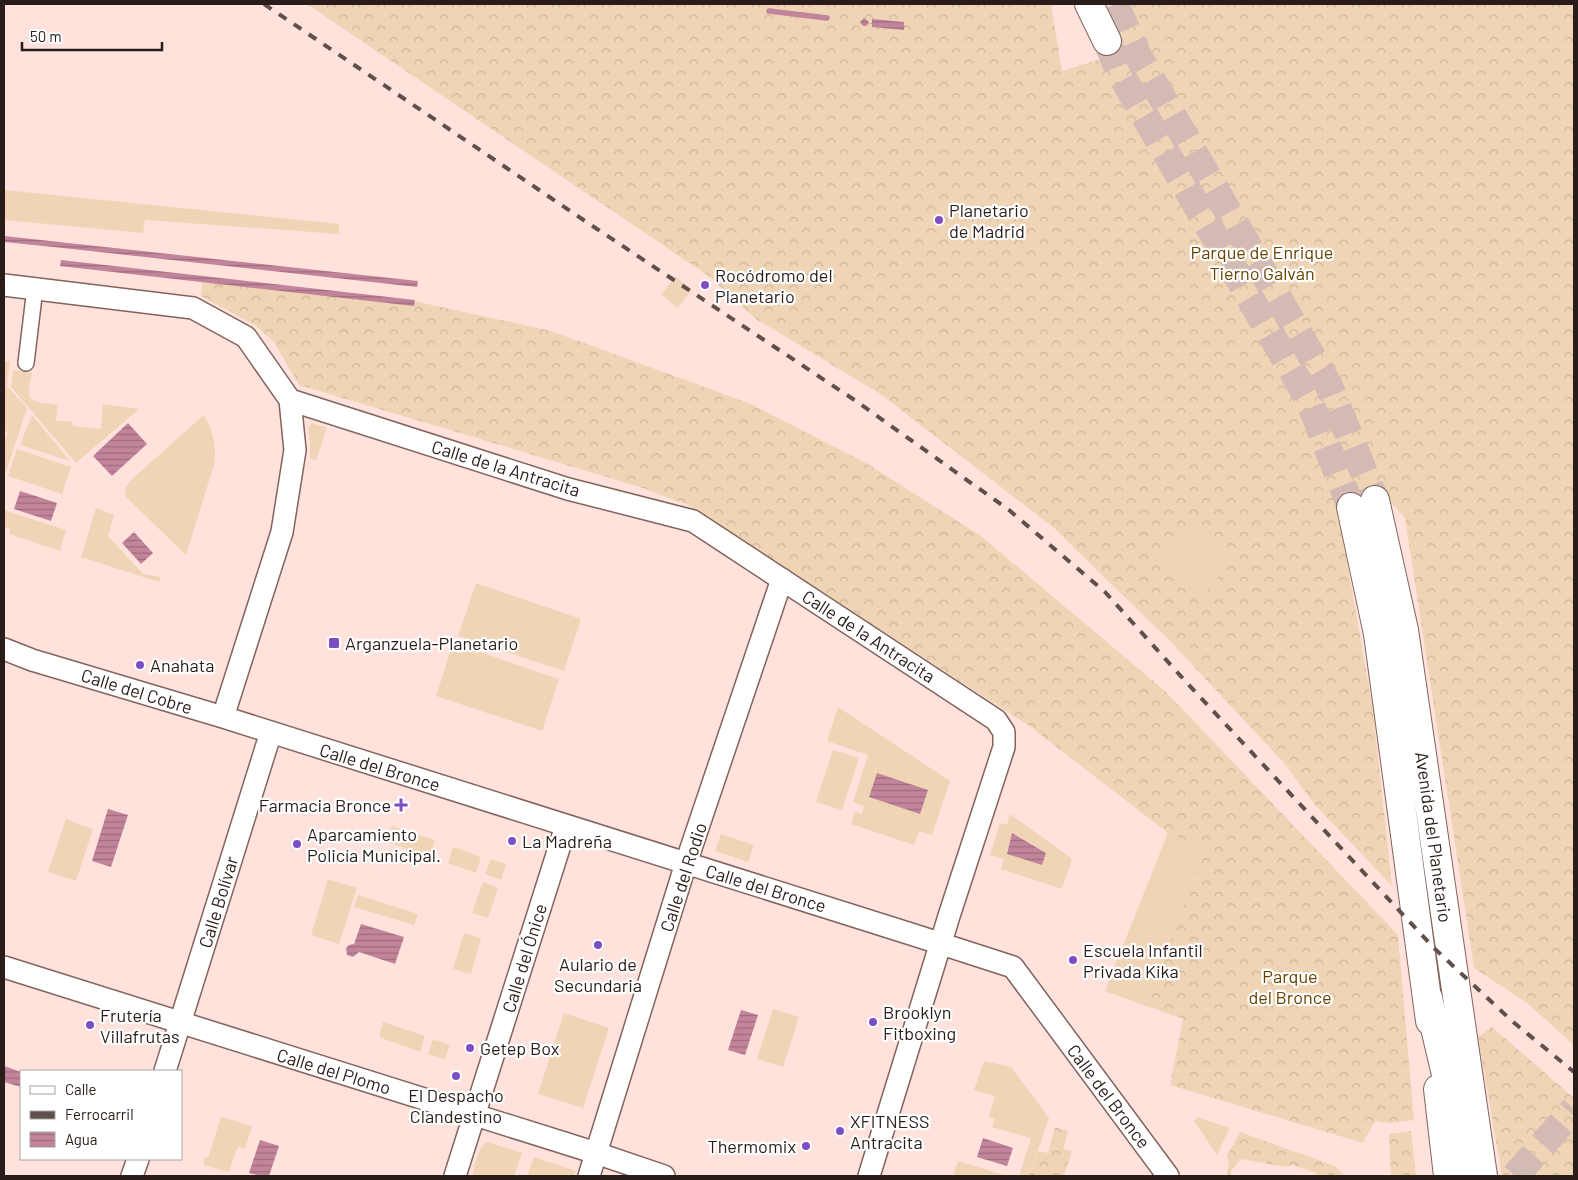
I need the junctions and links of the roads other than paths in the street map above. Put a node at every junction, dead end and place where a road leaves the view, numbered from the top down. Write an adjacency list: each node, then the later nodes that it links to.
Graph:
1 (1089, 4): 2 (main road)
2 (1107, 41)
3 (4, 285): 4 (street)
4 (35, 288): 5 (street); 6 (street)
5 (26, 363)
6 (290, 400): 7 (street, Calle de la Antracita); 9 (street)
7 (782, 579): 12 (street, Calle del Rodio); 13 (street, Calle de la Antracita)
8 (4, 649): 9 (street, Calle del Cobre)
9 (223, 717): 10 (street, Calle del Cobre)
10 (270, 732): 11 (street, Calle del Bronce); 16 (street, Calle Bolívar)
11 (566, 826): 12 (street, Calle del Bronce); 18 (street, Calle del Ónice)
12 (686, 863): 13 (street, Calle del Bronce); 19 (street, Calle del Rodio)
13 (941, 943): 25 (street, Calle de la Antracita); 26 (street, Calle del Bronce)
14 (4, 967): 16 (street, Calle del Plomo)
15 (1428, 998): 27 (main road, Avenida del Planetario); 28 (main road); 29 (main road, Avenida del Planetario)
16 (180, 1022): 17 (street, Calle Bolívar); 18 (street, Calle del Plomo)
17 (165, 1070)
18 (474, 1115): 19 (street, Calle del Plomo); 22 (street, Calle del Ónice)
19 (596, 1153): 23 (street, Calle del Rodio); 24 (street, Calle del Plomo)
20 (138, 1160): 21 (street)
21 (132, 1176)
22 (455, 1176)
23 (589, 1176)
24 (664, 1176)
25 (869, 1176)
26 (1168, 1176)
27 (1448, 1176)
28 (1463, 1176)
29 (1483, 1176)

